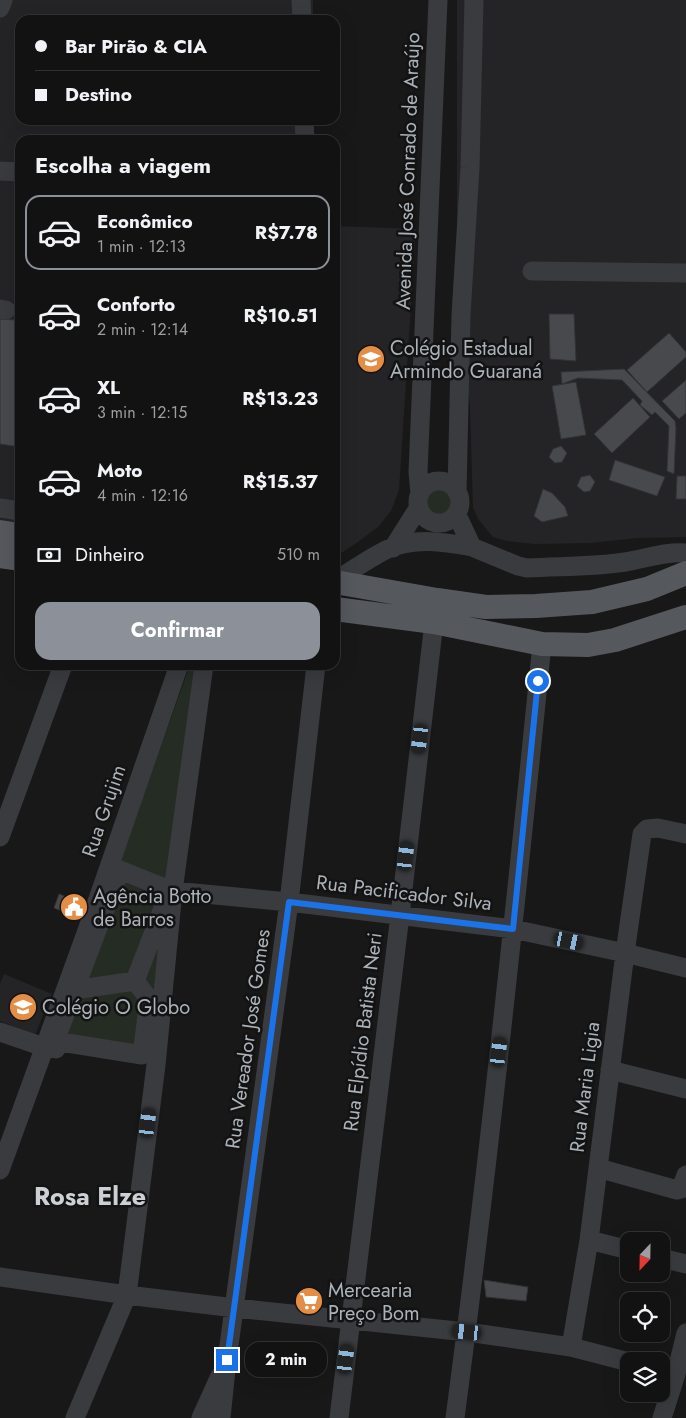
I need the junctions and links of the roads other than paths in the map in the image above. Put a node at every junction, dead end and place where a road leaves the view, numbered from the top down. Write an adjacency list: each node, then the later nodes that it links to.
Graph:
1 (3, 0): 5 (street)
2 (301, 0): 6 (street)
3 (438, 0): 12 (street, Avenida José Conrado de Araújo)
4 (474, 0): 11 (street)
5 (0, 8)
6 (302, 15)
7 (0, 172): 8 (street)
8 (15, 172)
9 (532, 271): 10 (street)
10 (686, 273)
11 (457, 492): 12 (street); 15 (street)
12 (419, 501): 15 (street); 19 (street)
13 (0, 508): 14 (street)
14 (15, 510)
15 (457, 514): 18 (street)
16 (0, 532): 17 (main road)
17 (15, 534)
18 (472, 547): 19 (street); 20 (street)
19 (393, 548): 24 (street)
20 (686, 553)
21 (0, 556): 22 (main road)
22 (15, 558)
23 (686, 572): 25 (main road)
24 (340, 579)
25 (340, 583)
26 (340, 610): 28 (main road)
27 (686, 617): 29 (main road)
28 (434, 622): 29 (main road); 38 (street, Rua Elpídio Batista Neri)
29 (542, 644): 39 (street)
30 (61, 670): 35 (street)
31 (177, 670): 46 (street, Rua Grujim)
32 (203, 670): 36 (street)
33 (315, 670): 37 (street, Rua Vereador José Gomes)
34 (686, 834): 40 (street, Rua Maria Ligia)
35 (0, 837)
36 (173, 891): 37 (street, Rua Pacificador Silva); 47 (street)
37 (289, 902): 38 (street, Rua Pacificador Silva); 59 (street, Rua Vereador José Gomes)
38 (400, 915): 39 (street, Rua Pacificador Silva); 60 (street, Rua Elpídio Batista Neri)
39 (513, 929): 40 (street, Rua Pacificador Silva); 61 (street)
40 (625, 953): 41 (street, Rua Pacificador Silva); 48 (street, Rua Maria Ligia)
41 (686, 968)
42 (135, 981): 43 (street); 43 (street); 43 (street)
43 (74, 990)
44 (0, 1028): 46 (street)
45 (0, 1032): 46 (street)
46 (42, 1042): 47 (street); 51 (street, Rua Grujim)
47 (156, 1065): 58 (street)
48 (610, 1070): 49 (street); 50 (street, Rua Maria Ligia)
49 (686, 1089)
50 (598, 1168): 52 (street); 53 (street, Rua Maria Ligia)
51 (0, 1170)
52 (686, 1176)
53 (590, 1240): 54 (street); 63 (street, Rua Maria Ligia)
54 (620, 1248)
55 (670, 1260): 56 (street)
56 (686, 1264)
57 (0, 1276): 58 (street)
58 (128, 1295): 59 (street); 67 (street)
59 (235, 1308): 60 (street); 64 (street, Rua Vereador José Gomes)
60 (350, 1320): 61 (street); 70 (street, Rua Elpídio Batista Neri)
61 (467, 1332): 63 (street); 71 (street)
62 (686, 1333): 66 (street)
63 (571, 1347): 65 (street)
64 (227, 1360): 68 (street); 69 (street, Rua Vereador José Gomes)
65 (620, 1360)
66 (674, 1374): 72 (street)
67 (75, 1418)
68 (201, 1418)
69 (221, 1418)
70 (339, 1418)
71 (455, 1418)
72 (662, 1418)

